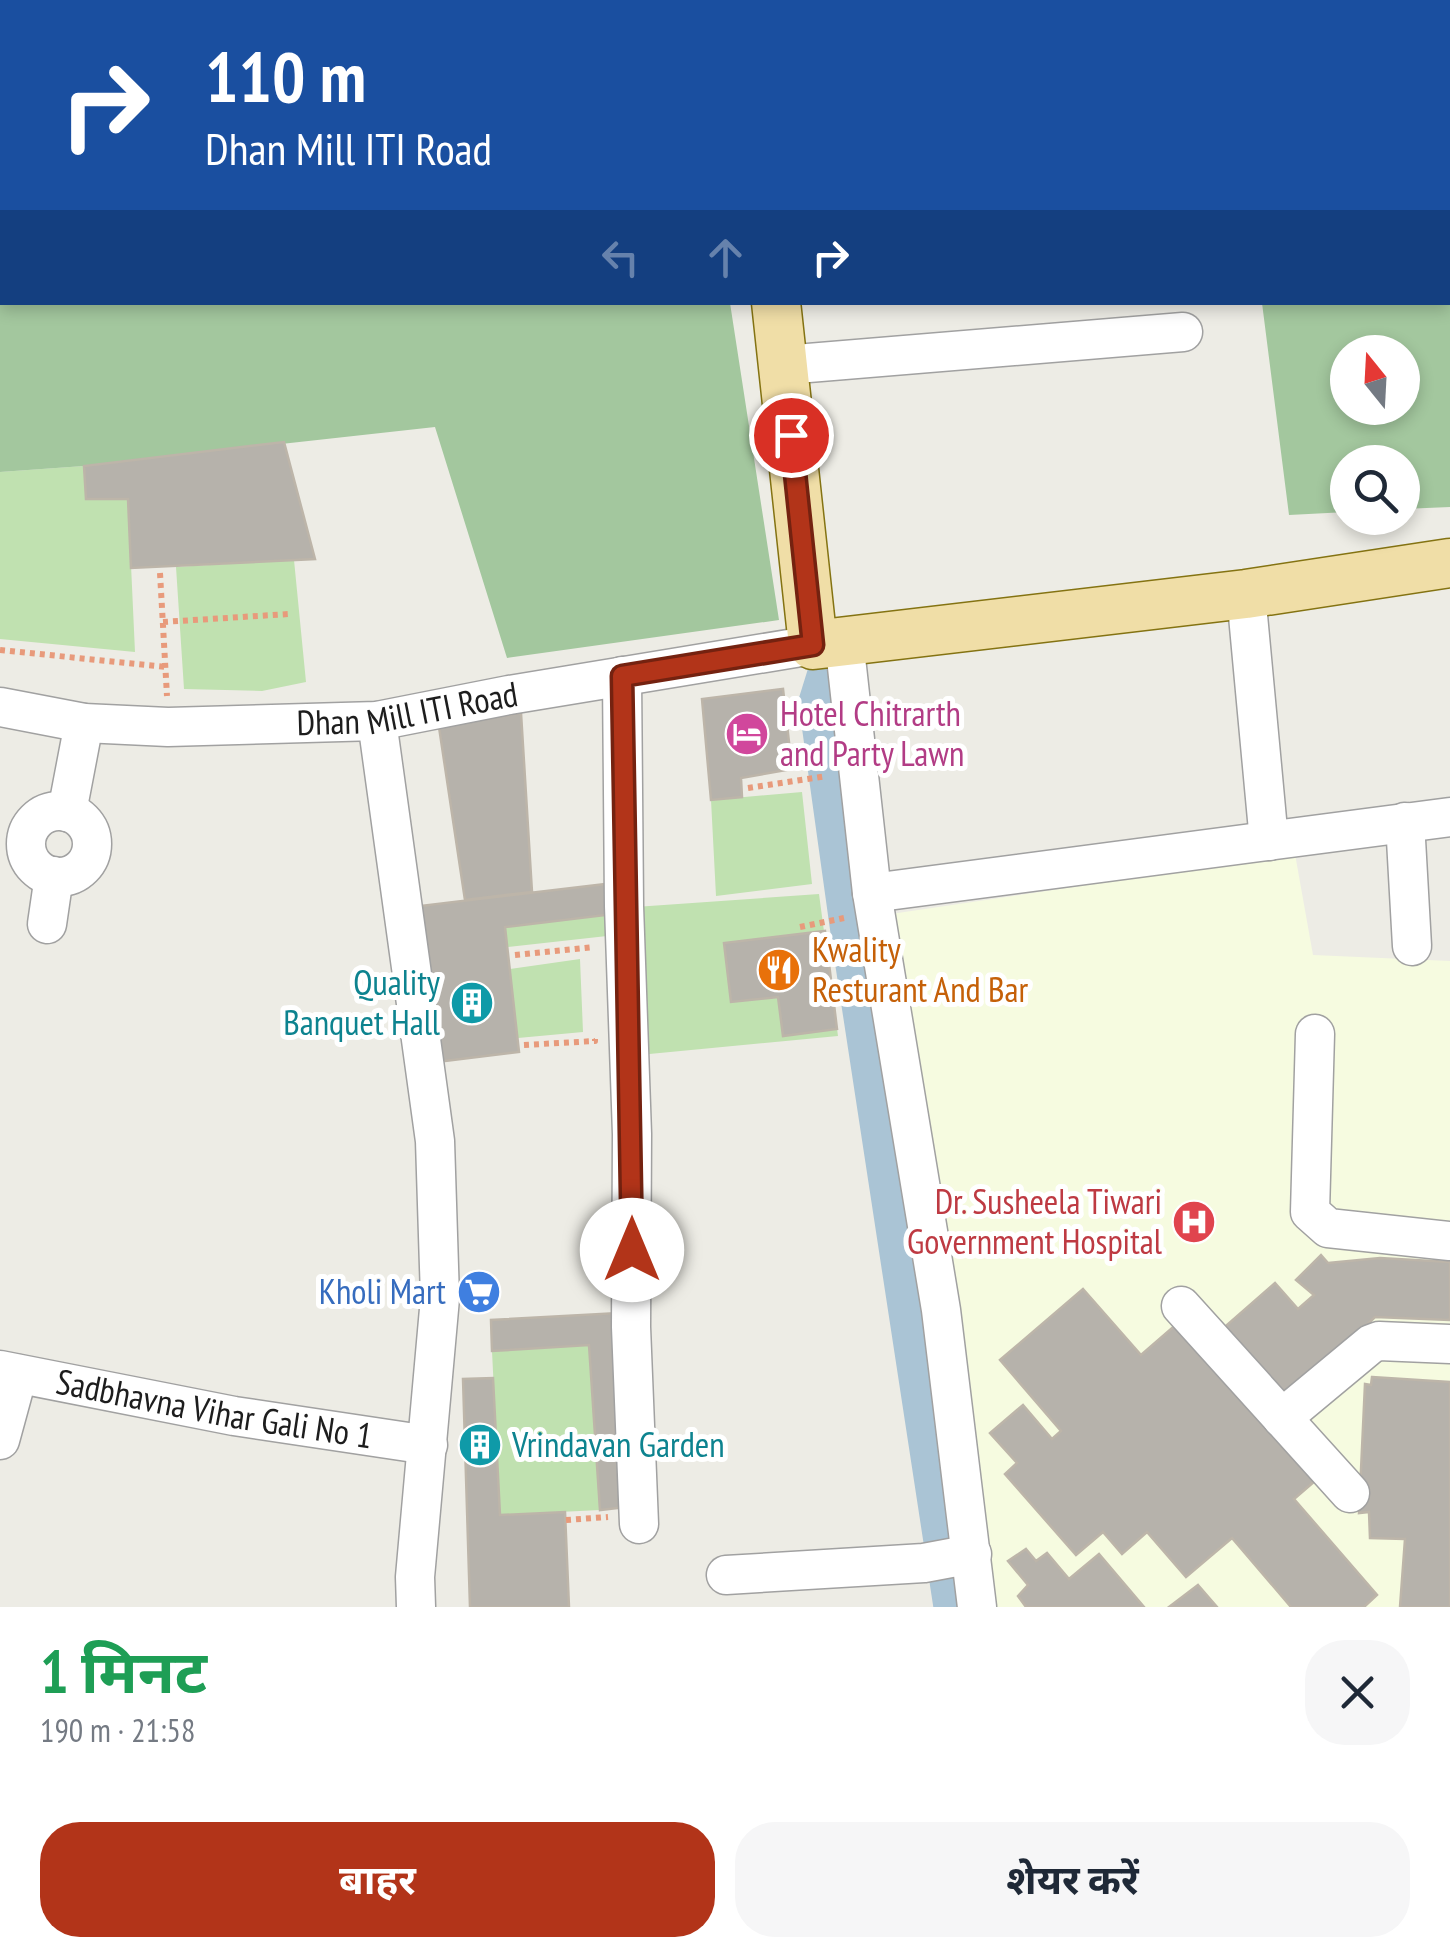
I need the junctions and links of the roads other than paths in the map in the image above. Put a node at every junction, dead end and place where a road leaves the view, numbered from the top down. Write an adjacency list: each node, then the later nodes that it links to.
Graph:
1 (776, 305): 3 (main road)
2 (1182, 332): 3 (street)
3 (784, 365): 6 (main road)
4 (1450, 563): 5 (main road)
5 (1246, 594): 6 (main road); 13 (street)
6 (828, 643): 7 (street, Dhan Mill ITI Road); 14 (street)
7 (622, 676): 9 (street, Dhan Mill ITI Road); 26 (street)
8 (0, 707): 10 (street, Dhan Mill ITI Road)
9 (377, 721): 10 (street, Dhan Mill ITI Road); 24 (street)
10 (84, 723): 15 (street)
11 (1450, 817): 12 (street)
12 (1404, 822): 13 (street); 16 (street)
13 (1268, 840): 14 (street)
14 (872, 894): 27 (street)
15 (47, 924)
16 (1412, 946)
17 (1315, 1034): 18 (street)
18 (1450, 1241)
19 (1181, 1306): 22 (street)
20 (1450, 1344): 22 (street)
21 (9, 1372): 23 (street); 24 (street, Sadbhavna Vihar Gali No 1)
22 (1282, 1418): 25 (street)
23 (0, 1440)
24 (428, 1445): 29 (street)
25 (1350, 1493)
26 (639, 1524)
27 (950, 1558): 28 (street); 30 (street)
28 (726, 1574)
29 (416, 1607)
30 (977, 1607)

